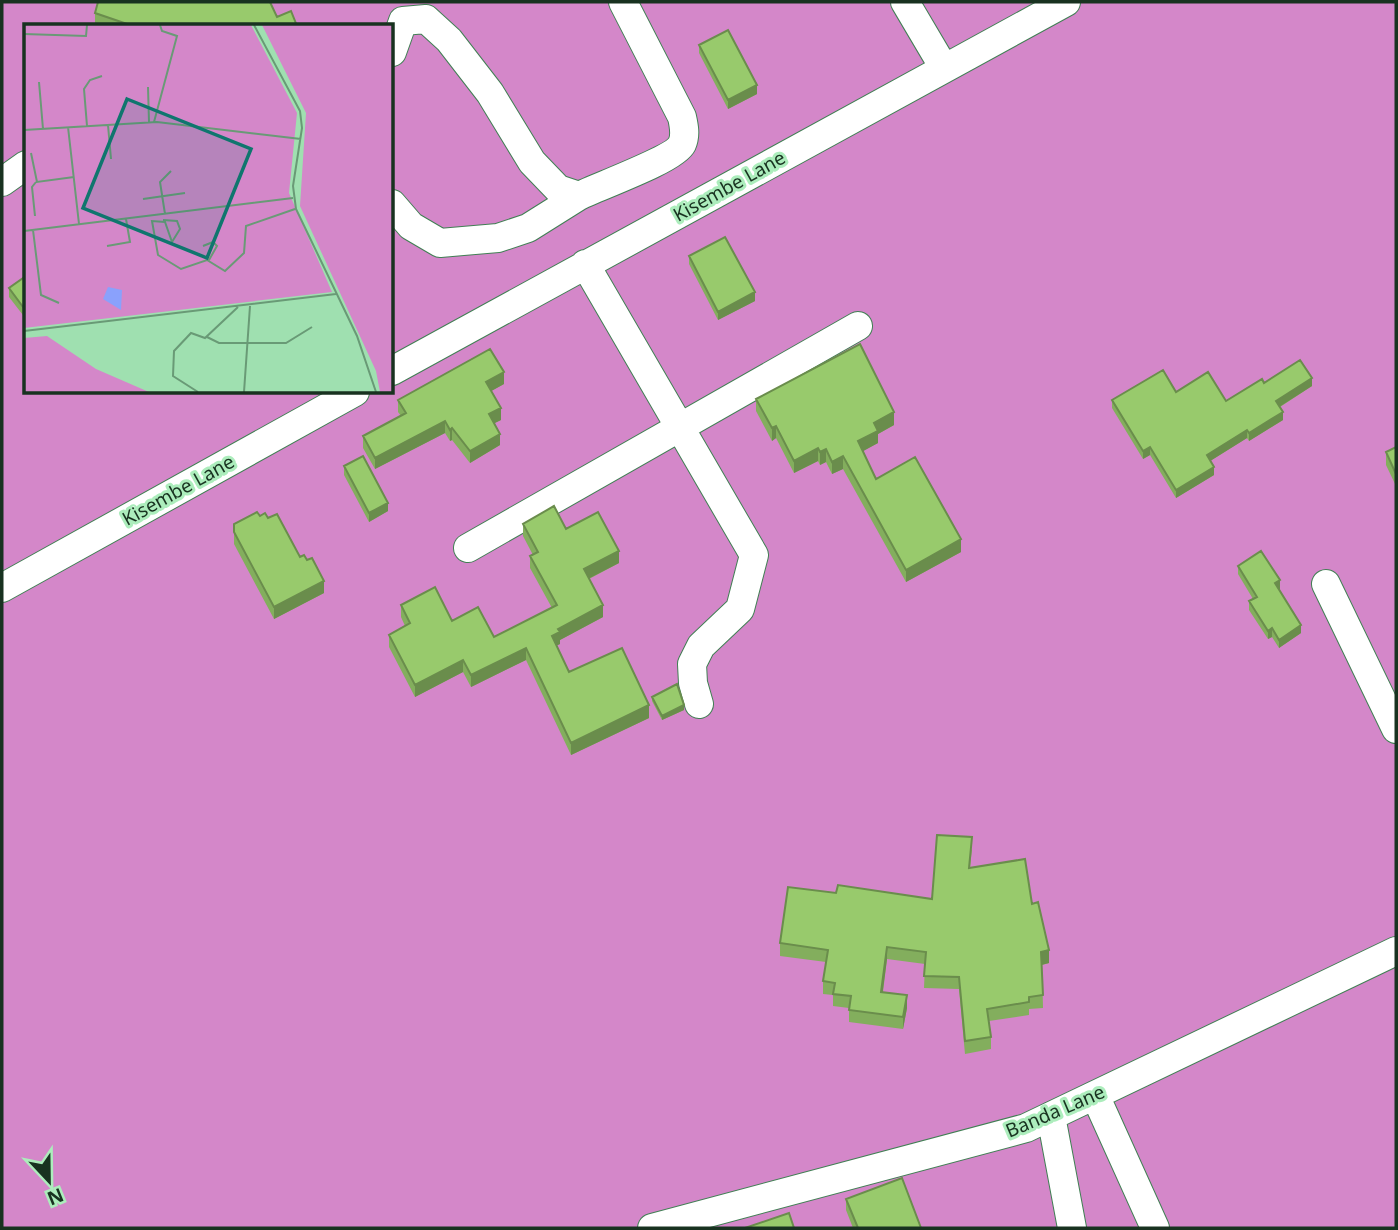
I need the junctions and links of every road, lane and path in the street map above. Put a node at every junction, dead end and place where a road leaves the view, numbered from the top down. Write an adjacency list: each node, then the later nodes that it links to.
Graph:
1 (623, 2): 8 (street)
2 (905, 2): 5 (street)
3 (1066, 2): 5 (street, Kisembe Lane)
4 (394, 46): 8 (street)
5 (944, 68): 10 (street, Kisembe Lane)
6 (24, 166): 7 (street)
7 (2, 182)
8 (579, 196): 9 (street)
9 (394, 206)
10 (584, 264): 12 (street, Kisembe Lane); 14 (street)
11 (858, 326): 14 (street)
12 (394, 370)
13 (351, 394): 17 (street, Kisembe Lane)
14 (682, 427): 15 (street); 18 (street)
15 (468, 548)
16 (1326, 583): 19 (street)
17 (2, 588)
18 (699, 704)
19 (1396, 729)
20 (1396, 951): 21 (street, Banda Lane)
21 (1095, 1095): 22 (street, Banda Lane); 25 (street)
22 (1051, 1116): 23 (street, Banda Lane); 24 (street)
23 (652, 1228)
24 (1072, 1228)
25 (1155, 1228)

